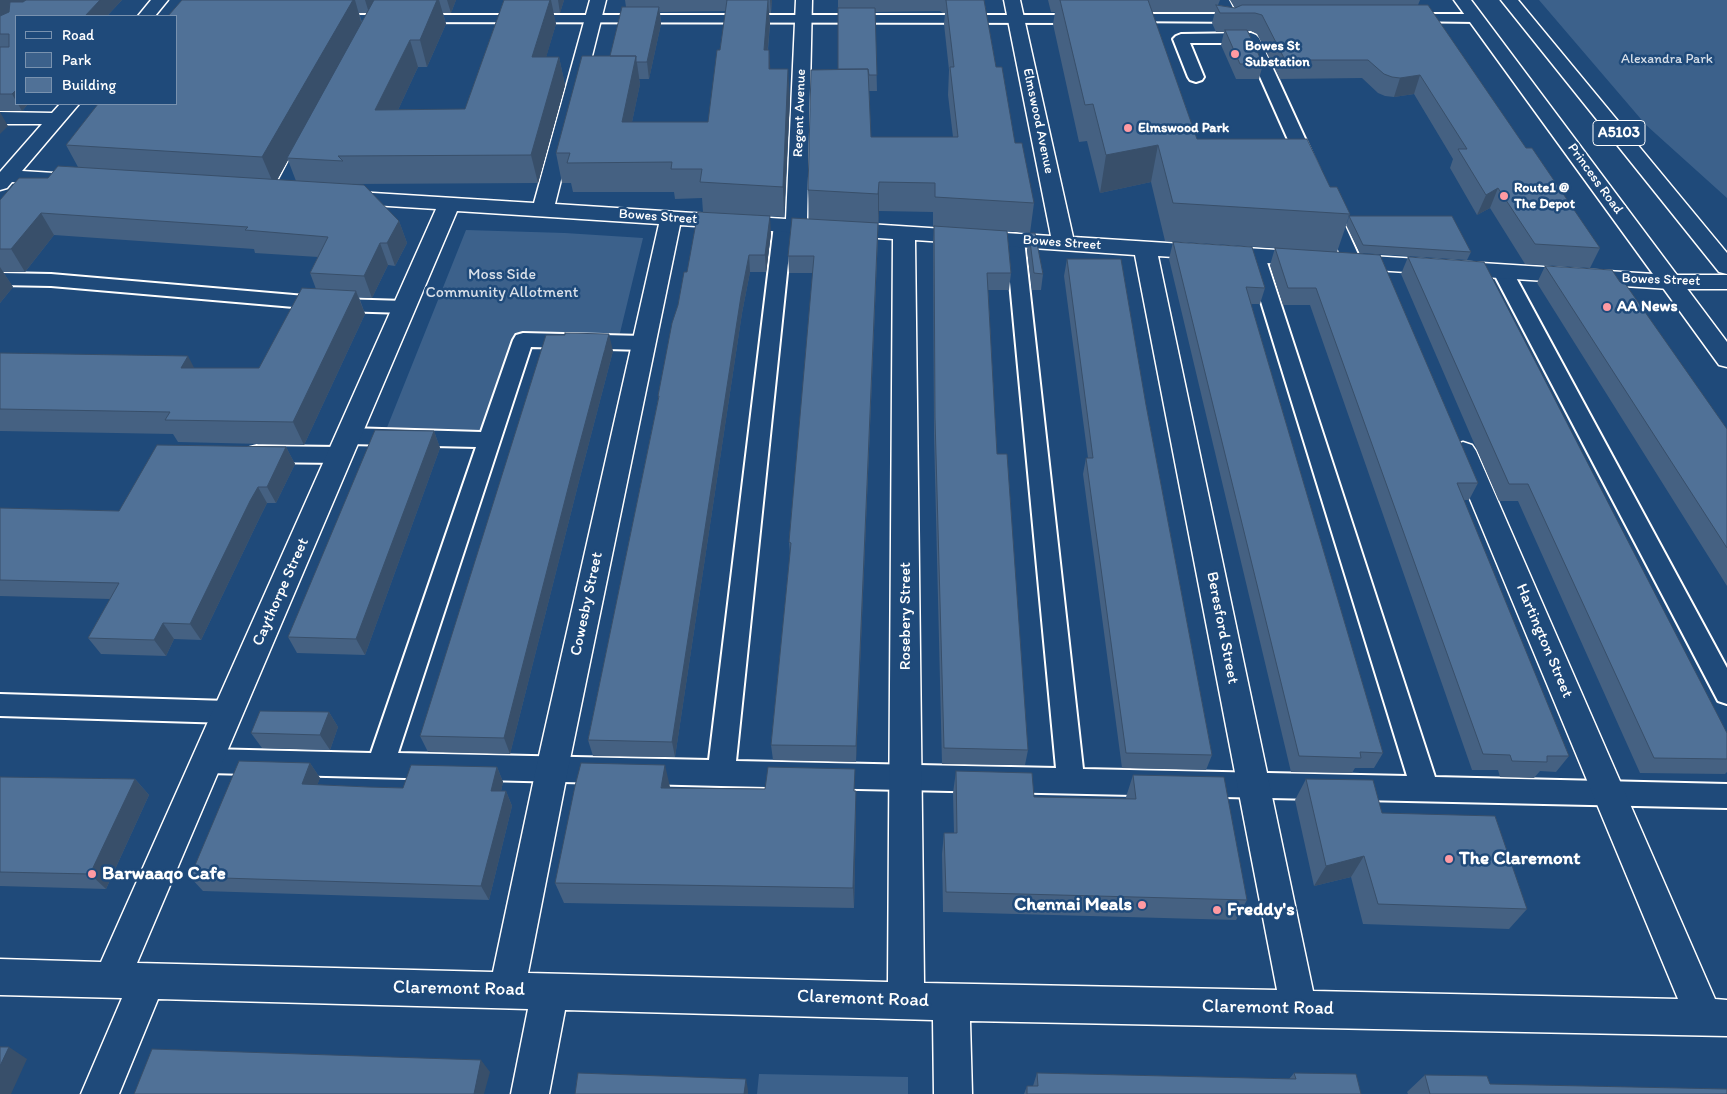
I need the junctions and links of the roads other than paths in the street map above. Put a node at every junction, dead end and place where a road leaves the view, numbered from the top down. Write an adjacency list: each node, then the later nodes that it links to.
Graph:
1 (160, 0): 12 (main road)
2 (386, 0): 19 (main road)
3 (598, 0): 20 (main road)
4 (700, 0): 21 (lane)
5 (909, 0): 22 (lane)
6 (1118, 0): 13 (lane)
7 (1221, 0): 14 (main road)
8 (1462, 0): 17 (main road, Princess Road / A5103)
9 (1509, 0): 41 (main road, A5103)
10 (804, 9): 21 (lane); 22 (lane); 34 (main road, Regent Avenue)
11 (1014, 9): 13 (lane); 22 (lane); 37 (main road, Elmswood Avenue)
12 (147, 15)
13 (1124, 18): 14 (lane)
14 (1230, 18): 15 (lane)
15 (1258, 18)
16 (1392, 18): 17 (lane)
17 (1476, 18): 44 (main road, Princess Road / A5103)
18 (311, 19): 19 (lane)
19 (376, 19): 20 (lane); 23 (main road)
20 (593, 19): 21 (lane); 32 (main road)
21 (698, 19)
22 (911, 19)
23 (366, 37)
24 (1196, 77): 40 (lane)
25 (69, 105): 27 (main road)
26 (0, 118): 27 (main road)
27 (57, 119): 29 (main road)
28 (320, 123): 31 (main road, Bowes Street)
29 (4, 180): 30 (main road)
30 (104, 182)
31 (450, 204): 32 (main road, Bowes Street); 46 (main road, Caythorpe Street)
32 (543, 210): 33 (main road, Bowes Street)
33 (671, 218): 34 (main road, Bowes Street); 47 (main road, Cowesby Street)
34 (790, 226): 35 (main road, Bowes Street); 59 (lane)
35 (904, 233): 36 (main road, Bowes Street); 60 (main road, Rosebery Street)
36 (1016, 240): 37 (main road, Bowes Street); 61 (lane)
37 (1063, 243): 38 (main road, Bowes Street)
38 (1145, 248): 39 (main road, Bowes Street); 62 (main road, Beresford Street)
39 (1256, 256): 40 (main road, Bowes Street); 63 (lane)
40 (1352, 261): 42 (main road, Bowes Street)
41 (1727, 267)
42 (1503, 272): 44 (main road, Bowes Street); 53 (lane)
43 (0, 279): 46 (lane)
44 (1670, 282): 45 (main road, Bowes Street); 48 (main road, Princess Road / A5103)
45 (1727, 282)
46 (405, 307): 51 (main road, Caythorpe Street)
47 (644, 343): 50 (lane); 58 (main road, Cowesby Street)
48 (1727, 359)
49 (1453, 426): 64 (main road, Hartington Street)
50 (490, 440): 51 (lane); 57 (lane)
51 (344, 446): 52 (lane); 55 (main road, Caythorpe Street)
52 (239, 454)
53 (1727, 693)
54 (0, 705): 55 (lane)
55 (228, 712): 56 (main road, Caythorpe Street)
56 (208, 760): 57 (lane); 67 (main road, Caythorpe Street)
57 (381, 765): 58 (lane)
58 (552, 769): 59 (lane); 68 (main road, Cowesby Street)
59 (721, 774): 60 (lane)
60 (906, 776): 61 (lane); 70 (main road, Rosebery Street)
61 (1071, 782): 62 (lane)
62 (1254, 785): 63 (lane); 72 (main road, Beresford Street)
63 (1424, 790): 64 (lane)
64 (1608, 792): 65 (lane); 73 (main road, Hartington Street)
65 (1727, 796)
66 (0, 977): 67 (main road, Claremont Road)
67 (130, 980): 68 (main road, Claremont Road); 74 (main road, Caythorpe Street)
68 (507, 990): 69 (main road, Claremont Road)
69 (550, 991): 70 (main road, Claremont Road); 75 (main road)
70 (906, 1000): 71 (main road, Claremont Road)
71 (952, 1002): 72 (main road, Claremont Road); 76 (main road)
72 (1299, 1009): 73 (main road, Claremont Road)
73 (1716, 1018)
74 (100, 1094)
75 (530, 1094)
76 (952, 1094)

